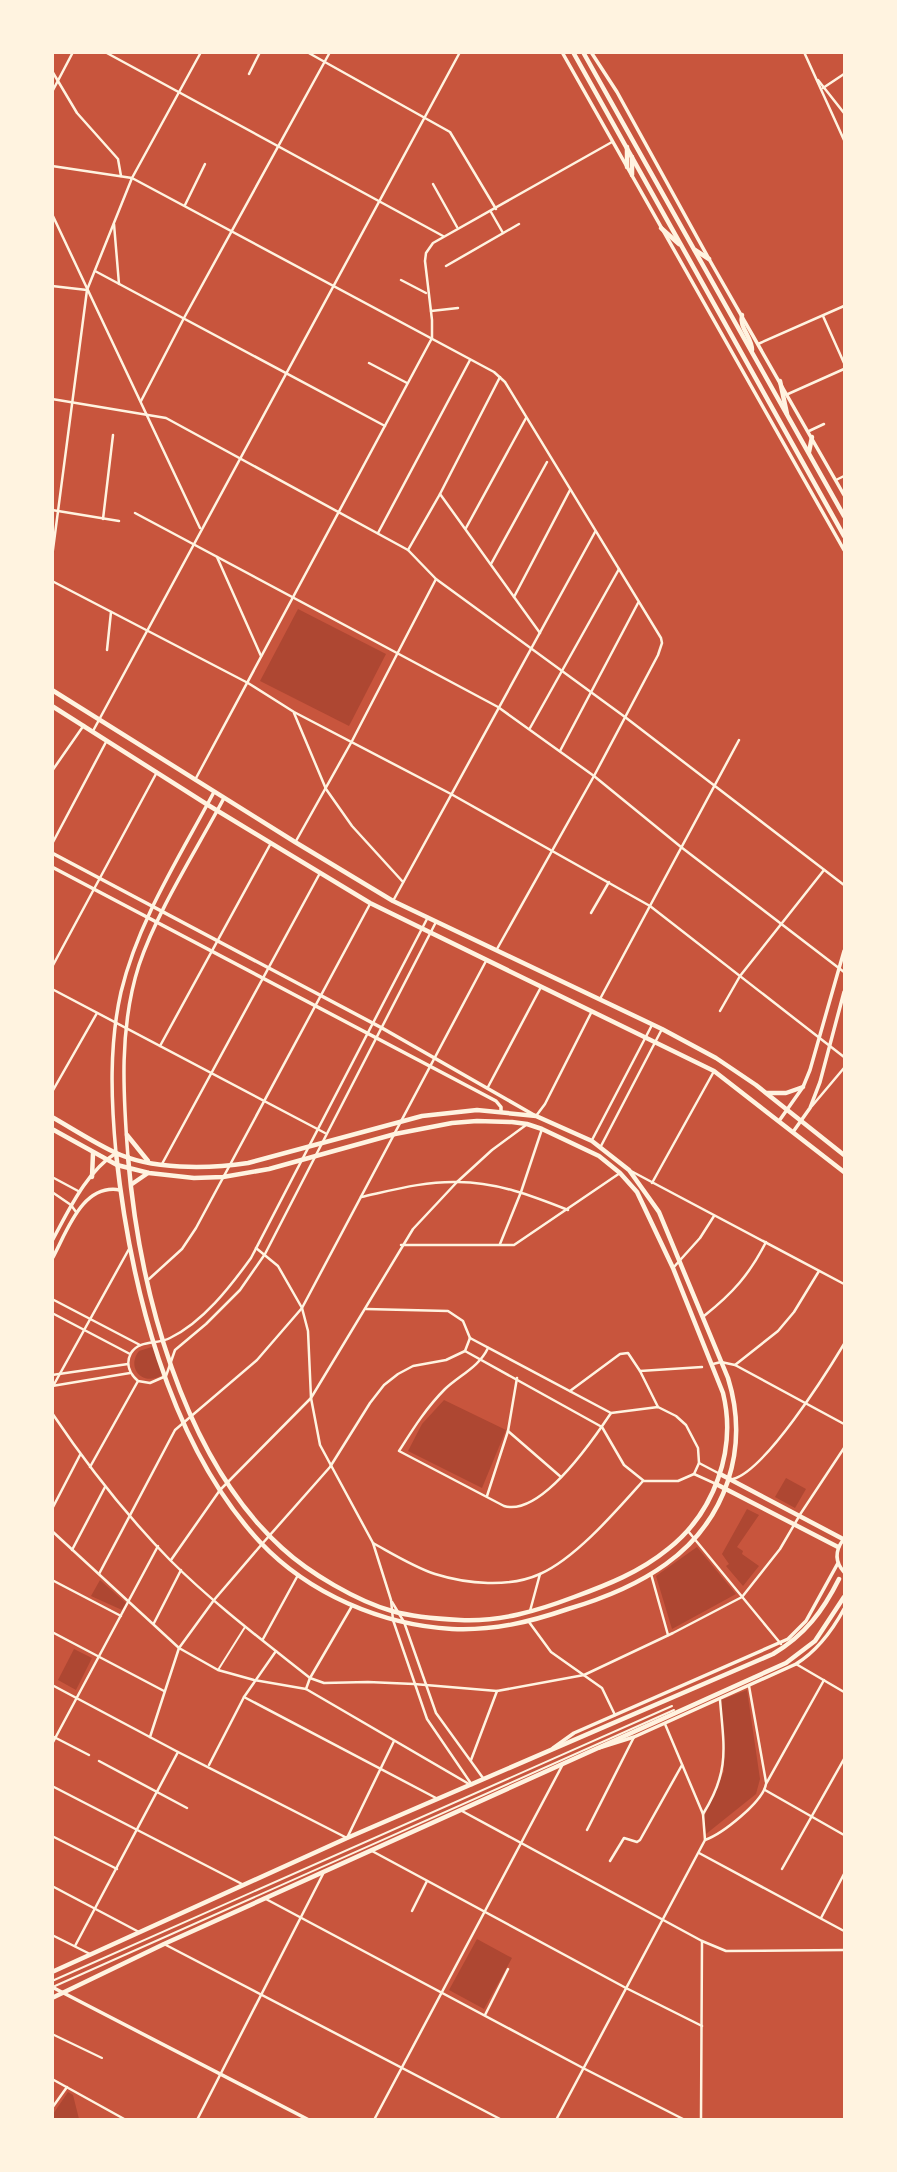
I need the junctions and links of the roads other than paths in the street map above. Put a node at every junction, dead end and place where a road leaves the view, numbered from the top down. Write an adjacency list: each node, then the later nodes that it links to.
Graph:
1 (73, 52): 17 (street)
2 (105, 52): 20 (street)
3 (201, 52): 20 (street)
4 (260, 52): 15 (street)
5 (307, 52): 13 (street)
6 (330, 52): 13 (street)
7 (460, 52): 22 (street)
8 (562, 52): 26 (main road)
9 (573, 52): 27 (main road)
10 (583, 52): 24 (main road)
11 (592, 52): 23 (main road)
12 (804, 52): 18 (street)
13 (324, 62): 22 (street); 28 (street)
14 (52, 71): 17 (street)
15 (249, 74)
16 (845, 74): 18 (street)
17 (60, 80): 19 (street); 34 (street)
18 (822, 88): 21 (street); 25 (street)
19 (52, 92)
20 (179, 94): 28 (street); 35 (street)
21 (845, 113)
22 (425, 117): 37 (street); 39 (street)
23 (640, 134): 24 (main road); 51 (main road)
24 (632, 139): 50 (main road)
25 (845, 140)
26 (612, 142): 32 (main road); 39 (street)
27 (626, 146): 29 (main road); 32 (main road)
28 (279, 147): 37 (street); 46 (street)
29 (632, 156): 33 (main road); 49 (main road)
30 (205, 164): 38 (street)
31 (52, 166): 34 (street)
32 (627, 167): 33 (main road)
33 (632, 175): 45 (main road)
34 (121, 176): 35 (street)
35 (132, 178): 38 (street); 42 (street)
36 (433, 184): 44 (street)
37 (380, 201): 48 (street); 57 (street)
38 (185, 206): 46 (street)
39 (496, 209): 40 (street)
40 (491, 212): 44 (street); 47 (street)
41 (52, 214): 58 (street)
42 (114, 221): 53 (street); 55 (street)
43 (519, 224): 47 (street)
44 (457, 228): 48 (street)
45 (661, 228): 49 (main road); 111 (main road)
46 (233, 232): 57 (street); 65 (street)
47 (503, 233): 52 (street)
48 (444, 236): 59 (street)
49 (683, 248): 108 (main road)
50 (695, 250): 51 (main road); 68 (main road)
51 (709, 259): 63 (main road)
52 (446, 266)
53 (95, 271): 55 (street); 58 (street)
54 (401, 280): 59 (street)
55 (119, 284): 65 (street)
56 (52, 286): 58 (street)
57 (333, 286): 66 (street); 73 (street)
58 (88, 290): 79 (street); 80 (street)
59 (428, 293): 62 (street)
60 (845, 306): 64 (street)
61 (458, 308): 62 (street)
62 (431, 311): 66 (street)
63 (742, 315): 67 (main road); 68 (main road)
64 (823, 316): 67 (street); 71 (street)
65 (184, 318): 73 (street); 79 (street)
66 (432, 338): 69 (street); 76 (street)
67 (758, 344): 75 (main road)
68 (751, 351): 82 (main road)
69 (471, 359): 74 (street); 107 (street)
70 (369, 363): 76 (street)
71 (845, 363)
72 (845, 369): 77 (street)
73 (286, 372): 85 (street); 90 (street)
74 (501, 377): 83 (street); 95 (street)
75 (780, 381): 77 (main road); 82 (main road)
76 (407, 383): 85 (street)
77 (788, 394): 86 (main road)
78 (52, 399): 80 (street)
79 (141, 401): 81 (street)
80 (74, 403): 81 (street); 98 (street)
81 (147, 413): 90 (street); 105 (street)
82 (787, 415): 89 (main road)
83 (526, 418): 94 (street); 104 (street)
84 (824, 424): 86 (street)
85 (384, 426): 99 (street)
86 (809, 431): 88 (main road)
87 (113, 435): 102 (street)
88 (812, 437): 89 (main road); 93 (main road)
89 (808, 453): 101 (main road)
90 (241, 458): 99 (street); 105 (street)
91 (547, 462): 114 (street)
92 (845, 476): 93 (street)
93 (836, 480): 96 (main road)
94 (570, 490): 106 (street); 119 (street)
95 (440, 494): 104 (street); 110 (street)
96 (845, 495)
97 (52, 510): 98 (street)
98 (59, 511): 102 (street); 112 (street)
99 (339, 512): 107 (street); 118 (street)
100 (135, 513): 109 (street)
101 (845, 516)
102 (103, 519): 103 (street)
103 (119, 521)
104 (466, 528): 114 (street)
105 (201, 529): 109 (street)
106 (596, 531): 115 (street); 123 (street)
107 (378, 533): 110 (street)
108 (845, 536)
109 (194, 544): 113 (street); 122 (street)
110 (408, 550): 116 (street)
111 (845, 550)
112 (52, 556)
113 (216, 556): 118 (street); 127 (street)
114 (491, 564): 119 (street)
115 (619, 569): 120 (street); 128 (street)
116 (436, 579): 124 (street); 126 (street)
117 (52, 581): 121 (street)
118 (293, 596): 126 (street); 127 (street)
119 (514, 597): 123 (street)
120 (638, 603): 131 (street); 135 (street)
121 (111, 612): 122 (street); 125 (street)
122 (148, 631): 129 (street); 136 (street)
123 (540, 633): 124 (street)
124 (532, 648): 128 (street); 133 (street)
125 (107, 650)
126 (397, 653): 133 (street); 142 (street)
127 (261, 656): 129 (street)
128 (563, 671): 131 (street); 138 (street)
129 (248, 683): 134 (street); 147 (street)
130 (52, 690): 136 (main road)
131 (592, 692): 135 (street); 143 (street)
132 (52, 705): 137 (main road)
133 (498, 708): 138 (street); 151 (street)
134 (294, 712): 142 (street); 149 (street)
135 (625, 717): 146 (street); 148 (street)
136 (100, 719): 139 (street); 147 (main road)
137 (84, 725): 139 (main road); 144 (street)
138 (530, 728): 143 (street)
139 (93, 731): 140 (main road)
140 (107, 740): 145 (main road); 157 (street)
141 (739, 740): 148 (street)
142 (352, 741): 149 (street); 151 (street)
143 (560, 751): 146 (street)
144 (52, 771)
145 (158, 772): 153 (main road); 164 (street)
146 (594, 776): 158 (street); 159 (street)
147 (195, 780): 150 (main road)
148 (713, 786): 158 (street); 162 (street)
149 (326, 789): 155 (street); 165 (street)
150 (214, 792): 152 (main road); 153 (main road)
151 (451, 794): 159 (street); 165 (street)
152 (224, 798): 154 (main road); 155 (main road)
153 (208, 805): 154 (main road); 172 (main road)
154 (218, 810): 156 (main road); 173 (main road)
155 (295, 842): 169 (main road)
156 (271, 843): 163 (main road); 182 (street)
157 (52, 844)
158 (681, 847): 171 (street); 179 (street)
159 (554, 850): 166 (street); 184 (street)
160 (52, 853): 164 (main road)
161 (52, 867): 168 (main road)
162 (824, 870): 167 (street); 179 (street)
163 (320, 873): 170 (main road); 188 (street)
164 (100, 879): 168 (street); 172 (main road)
165 (403, 882): 169 (street)
166 (609, 882): 171 (street); 174 (street)
167 (845, 885)
168 (95, 889): 175 (main road); 187 (street)
169 (393, 901): 176 (main road)
170 (370, 903): 180 (main road); 196 (street)
171 (650, 906): 191 (street); 197 (street)
172 (154, 907): 173 (main road); 175 (main road)
173 (163, 912): 178 (main road); 182 (main road)
174 (591, 913)
175 (149, 917): 178 (main road); 202 (main road)
176 (428, 917): 177 (main road); 180 (street)
177 (436, 921): 181 (street); 184 (main road)
178 (158, 922): 183 (main road); 205 (main road)
179 (782, 923): 189 (street); 191 (street)
180 (421, 930): 181 (main road); 203 (street)
181 (430, 934): 186 (main road); 206 (street)
182 (217, 941): 183 (street); 188 (main road)
183 (212, 951): 192 (main road); 213 (street)
184 (496, 951): 197 (main road)
185 (845, 951): 189 (main road)
186 (486, 961): 193 (main road); 216 (street)
187 (52, 967)
188 (268, 968): 192 (street); 196 (main road)
189 (839, 968): 190 (street); 211 (main road)
190 (845, 972)
191 (740, 976): 200 (street); 211 (street)
192 (263, 978): 198 (main road); 220 (street)
193 (541, 987): 199 (main road); 221 (street)
194 (52, 989): 201 (street)
195 (845, 992): 214 (main road)
196 (320, 995): 198 (street); 203 (main road)
197 (599, 999): 204 (main road)
198 (315, 1005): 208 (main road); 225 (street)
199 (592, 1011): 209 (main road); 229 (street)
200 (720, 1011)
201 (97, 1012): 202 (street); 223 (street)
202 (116, 1022): 205 (street); 247 (main road)
203 (372, 1023): 206 (main road); 208 (street)
204 (652, 1025): 207 (main road); 209 (street)
205 (126, 1027): 213 (street); 241 (main road)
206 (382, 1028): 210 (street); 216 (main road)
207 (662, 1029): 212 (street); 224 (main road)
208 (368, 1032): 210 (main road); 236 (street)
209 (646, 1036): 212 (main road); 242 (street)
210 (377, 1037): 217 (main road); 239 (street)
211 (820, 1038): 214 (street); 222 (main road)
212 (656, 1041): 219 (main road); 245 (street)
213 (160, 1046): 220 (street)
214 (830, 1046): 215 (street); 226 (main road)
215 (845, 1057)
216 (436, 1058): 217 (street); 221 (main road)
217 (431, 1068): 228 (main road); 231 (street)
218 (845, 1068): 226 (street)
219 (714, 1071): 232 (main road); 266 (street)
220 (212, 1073): 225 (street); 254 (street)
221 (488, 1087): 229 (main road)
222 (803, 1087): 224 (main road); 227 (main road)
223 (52, 1092)
224 (767, 1094): 227 (main road)
225 (264, 1101): 236 (street); 256 (street)
226 (810, 1108): 233 (main road)
227 (787, 1110): 232 (main road); 233 (main road)
228 (501, 1112): 229 (main road); 231 (main road)
229 (536, 1116): 242 (main road)
230 (52, 1117): 247 (main road)
231 (402, 1121): 240 (street); 243 (main road)
232 (779, 1121): 238 (main road)
233 (801, 1121): 238 (main road); 248 (main road)
234 (527, 1124): 237 (main road); 240 (main road); 265 (street)
235 (52, 1129): 246 (main road)
236 (317, 1129): 239 (street); 244 (street)
237 (542, 1129): 261 (main road); 271 (street)
238 (793, 1132): 259 (main road)
239 (326, 1133): 243 (street)
240 (395, 1134): 250 (main road); 272 (street)
241 (127, 1135): 249 (main road); 253 (main road)
242 (592, 1141): 245 (main road)
243 (321, 1143): 244 (main road); 250 (street)
244 (308, 1146): 252 (street); 256 (main road)
245 (601, 1146): 258 (main road)
246 (93, 1152): 251 (main road); 263 (main road)
247 (116, 1153): 249 (main road); 251 (main road); 255 (main road)
248 (845, 1155)
249 (128, 1157): 253 (main road); 257 (main road)
250 (313, 1157): 252 (main road); 283 (street)
251 (106, 1159): 255 (main road); 263 (main road)
252 (300, 1160): 264 (main road); 281 (street)
253 (149, 1162): 254 (main road)
254 (162, 1164): 256 (main road)
255 (117, 1165): 257 (main road); 268 (main road)
256 (229, 1166): 264 (street)
257 (129, 1168): 260 (main road); 267 (main road)
258 (629, 1170): 266 (street); 285 (main road)
259 (845, 1172)
260 (149, 1173): 264 (main road); 267 (main road)
261 (620, 1173): 274 (street); 286 (main road)
262 (52, 1177): 270 (street)
263 (92, 1177): 270 (main road)
264 (223, 1177): 288 (street)
265 (457, 1182): 271 (street); 272 (street); 280 (street)
266 (652, 1183): 276 (street)
267 (131, 1185): 288 (main road)
268 (120, 1190): 275 (main road); 282 (main road)
269 (52, 1192): 273 (street)
270 (80, 1192): 273 (main road)
271 (521, 1192): 274 (street); 279 (street)
272 (361, 1197): 291 (street)
273 (71, 1205): 275 (street); 277 (main road)
274 (568, 1210): 279 (street)
275 (77, 1213): 284 (main road)
276 (714, 1216): 278 (street); 285 (street)
277 (52, 1241)
278 (766, 1242): 287 (street); 295 (street)
279 (500, 1244): 280 (street)
280 (401, 1245): 292 (street)
281 (255, 1248): 283 (street); 294 (street)
282 (129, 1249): 296 (street); 300 (main road)
283 (265, 1254): 291 (street); 297 (street)
284 (52, 1259)
285 (679, 1263): 286 (street); 295 (main road)
286 (674, 1268): 310 (main road)
287 (819, 1271): 289 (street); 312 (street)
288 (146, 1281): 301 (main road)
289 (845, 1284)
290 (52, 1299): 296 (street)
291 (302, 1308): 323 (street); 328 (street)
292 (364, 1309): 299 (street); 323 (street)
293 (52, 1313): 298 (street)
294 (200, 1317): 297 (street); 301 (street)
295 (702, 1317): 308 (main road)
296 (90, 1318): 298 (street); 303 (street)
297 (206, 1324): 311 (street)
298 (84, 1330): 306 (street); 316 (street)
299 (470, 1338): 304 (street); 305 (street)
300 (154, 1342): 301 (street); 303 (street); 318 (main road)
301 (162, 1342): 311 (main road)
302 (845, 1344): 324 (street)
303 (140, 1345): 306 (street)
304 (488, 1348): 307 (street); 322 (street)
305 (465, 1351): 307 (street); 337 (street)
306 (130, 1354): 309 (street)
307 (482, 1360): 319 (street); 348 (street)
308 (721, 1362): 310 (street); 312 (street); 341 (main road)
309 (128, 1364): 315 (street); 316 (street)
310 (712, 1364): 339 (main road)
311 (170, 1365): 318 (street); 328 (main road)
312 (734, 1365): 324 (street)
313 (702, 1367): 314 (street)
314 (640, 1371): 322 (street); 325 (street)
315 (130, 1373): 320 (street); 321 (street)
316 (58, 1374): 317 (street); 321 (street)
317 (52, 1376)
318 (166, 1376): 320 (street); 329 (main road)
319 (517, 1378): 331 (street); 332 (street)
320 (138, 1381): 336 (street)
321 (53, 1387)
322 (570, 1391): 327 (street)
323 (311, 1398): 337 (street); 343 (street)
324 (807, 1403): 330 (street); 341 (street)
325 (658, 1408): 327 (street); 335 (street)
326 (52, 1413): 334 (street)
327 (611, 1413): 331 (street)
328 (192, 1416): 329 (street); 343 (main road)
329 (184, 1422): 346 (main road); 351 (street)
330 (845, 1423)
331 (602, 1427): 340 (street); 342 (street)
332 (508, 1431): 340 (street); 348 (street)
333 (845, 1448): 352 (street)
334 (80, 1455): 336 (street); 349 (street)
335 (699, 1463): 338 (street); 339 (street)
336 (90, 1467): 345 (street)
337 (330, 1467): 356 (street); 359 (street)
338 (694, 1474): 342 (street); 344 (street)
339 (720, 1474): 341 (main road); 344 (main road)
340 (561, 1477): 348 (street)
341 (729, 1480): 347 (main road); 352 (main road)
342 (644, 1481): 369 (street)
343 (227, 1483): 346 (street); 356 (main road)
344 (716, 1485): 347 (main road); 355 (main road)
345 (106, 1486): 351 (street); 363 (street)
346 (220, 1490): 360 (main road); 364 (street)
347 (725, 1490): 353 (main road); 357 (main road)
348 (487, 1496)
349 (54, 1503): 350 (street)
350 (52, 1509)
351 (131, 1515): 361 (street); 368 (street)
352 (799, 1516): 353 (street); 358 (main road)
353 (794, 1525): 362 (main road); 374 (street)
354 (52, 1531): 363 (street)
355 (688, 1531): 357 (street); 383 (main road)
356 (269, 1535): 360 (street); 381 (main road)
357 (694, 1539): 370 (main road); 374 (street)
358 (844, 1539): 362 (main road)
359 (373, 1543): 369 (street); 376 (street)
360 (261, 1544): 371 (main road); 378 (street)
361 (158, 1546): 364 (street); 377 (street)
362 (838, 1547): 365 (main road)
363 (72, 1550): 368 (street)
364 (171, 1560): 366 (street)
365 (838, 1563): 367 (main road); 393 (main road)
366 (181, 1570): 378 (street); 388 (street)
367 (845, 1572)
368 (99, 1574): 377 (street)
369 (540, 1574): 383 (street)
370 (651, 1574): 387 (main road); 391 (street)
371 (299, 1575): 379 (main road); 392 (street)
372 (839, 1579): 425 (main road)
373 (52, 1580): 384 (street)
374 (742, 1597): 391 (street); 393 (street)
375 (845, 1597): 423 (main road)
376 (391, 1600): 381 (street); 382 (street)
377 (128, 1601): 384 (street); 388 (street)
378 (214, 1601): 389 (street); 394 (street)
379 (352, 1605): 385 (main road); 400 (street)
380 (845, 1609): 397 (main road)
381 (392, 1611): 382 (main road); 385 (street)
382 (400, 1612): 383 (main road); 386 (street)
383 (530, 1612)
384 (121, 1616): 396 (street)
385 (393, 1620): 386 (main road); 403 (street)
386 (404, 1622): 387 (main road); 405 (street)
387 (529, 1622): 399 (street)
388 (153, 1624): 394 (street)
389 (245, 1626): 392 (street); 398 (lane)
390 (52, 1632): 396 (street)
391 (668, 1636): 399 (street)
392 (262, 1640): 395 (street)
393 (781, 1644): 416 (main road)
394 (179, 1648): 398 (street); 408 (street)
395 (276, 1651): 400 (street); 401 (street)
396 (99, 1657): 408 (street); 412 (street)
397 (796, 1664): 402 (street); 406 (main road)
398 (218, 1670): 401 (street)
399 (584, 1675): 409 (street); 416 (street)
400 (310, 1678): 403 (street); 407 (street)
401 (254, 1680): 407 (street); 411 (street)
402 (824, 1680): 410 (street); 435 (street)
403 (414, 1684): 405 (street); 436 (street)
404 (52, 1685): 412 (street)
405 (425, 1685): 409 (street); 429 (street)
406 (750, 1686): 413 (main road); 435 (street)
407 (306, 1689): 421 (street)
408 (165, 1691): 419 (street)
409 (497, 1691): 429 (street)
410 (845, 1692)
411 (244, 1697): 432 (street); 433 (street)
412 (78, 1699): 418 (street); 419 (street)
413 (720, 1699): 417 (main road); 443 (street)
414 (672, 1706): 479 (lane)
415 (674, 1710): 480 (lane)
416 (615, 1715): 425 (main road)
417 (665, 1724): 420 (main road); 431 (street)
418 (54, 1736): 422 (street); 426 (street)
419 (150, 1737): 424 (street)
420 (634, 1737): 423 (main road); 446 (street)
421 (394, 1741): 433 (street); 436 (street)
422 (52, 1744)
423 (597, 1748): 430 (main road)
424 (178, 1752): 432 (street); 439 (street)
425 (549, 1752): 434 (main road)
426 (89, 1755)
427 (845, 1759): 444 (street)
428 (99, 1761): 439 (street)
429 (470, 1762): 434 (street)
430 (563, 1764): 442 (main road); 451 (street)
431 (682, 1765): 443 (street); 454 (street)
432 (209, 1766): 449 (street)
433 (380, 1768): 440 (street); 449 (street)
434 (485, 1780): 436 (main road)
435 (766, 1784): 438 (street)
436 (472, 1785): 440 (main road)
437 (52, 1786): 445 (street)
438 (765, 1790): 444 (street); 450 (street)
439 (157, 1793): 441 (street); 445 (street)
440 (439, 1800): 449 (main road)
441 (187, 1808)
442 (462, 1811): 451 (street); 452 (main road)
443 (703, 1814): 450 (street)
444 (812, 1818): 447 (street); 456 (street)
445 (137, 1830): 455 (street); 460 (street)
446 (587, 1830)
447 (845, 1835)
448 (52, 1836): 455 (street)
449 (347, 1838): 460 (main road)
450 (705, 1840): 453 (street)
451 (522, 1842): 465 (street); 468 (street)
452 (372, 1851): 457 (main road); 459 (street)
453 (699, 1853): 467 (street); 468 (street)
454 (610, 1861)
455 (117, 1869): 463 (street)
456 (782, 1869)
457 (324, 1871): 462 (main road); 466 (street)
458 (845, 1874): 467 (street)
459 (427, 1881): 464 (street); 465 (street)
460 (243, 1885): 470 (main road)
461 (52, 1886): 463 (street)
462 (264, 1898): 466 (street); 473 (main road)
463 (94, 1908): 470 (street); 474 (street)
464 (412, 1911)
465 (485, 1911): 481 (street); 483 (street)
466 (302, 1917): 483 (street); 484 (street)
467 (821, 1918): 469 (street)
468 (663, 1920): 472 (street); 481 (street)
469 (845, 1931)
470 (139, 1932): 476 (main road)
471 (52, 1935): 474 (street)
472 (702, 1941): 475 (street); 487 (street)
473 (164, 1944): 482 (main road); 484 (street)
474 (75, 1946): 476 (street)
475 (844, 1950)
476 (90, 1954): 478 (main road)
477 (508, 1969): 486 (street)
478 (52, 1972)
479 (52, 1981)
480 (52, 1987): 482 (main road)
481 (626, 1988): 487 (street); 491 (street)
482 (61, 1992): 485 (main road); 492 (main road)
483 (442, 1993): 486 (street); 490 (street)
484 (262, 1994): 490 (street); 492 (street)
485 (52, 1998)
486 (485, 2015): 491 (street)
487 (702, 2026): 503 (street)
488 (52, 2034): 489 (lane)
489 (102, 2058)
490 (402, 2067): 499 (street); 500 (street)
491 (583, 2068): 501 (street); 502 (street)
492 (220, 2074): 497 (street); 498 (main road)
493 (52, 2079): 494 (street)
494 (67, 2087): 495 (street); 496 (street)
495 (52, 2108)
496 (126, 2119)
497 (197, 2119)
498 (309, 2119)
499 (374, 2119)
500 (502, 2119)
501 (556, 2119)
502 (685, 2119)
503 (701, 2119)

